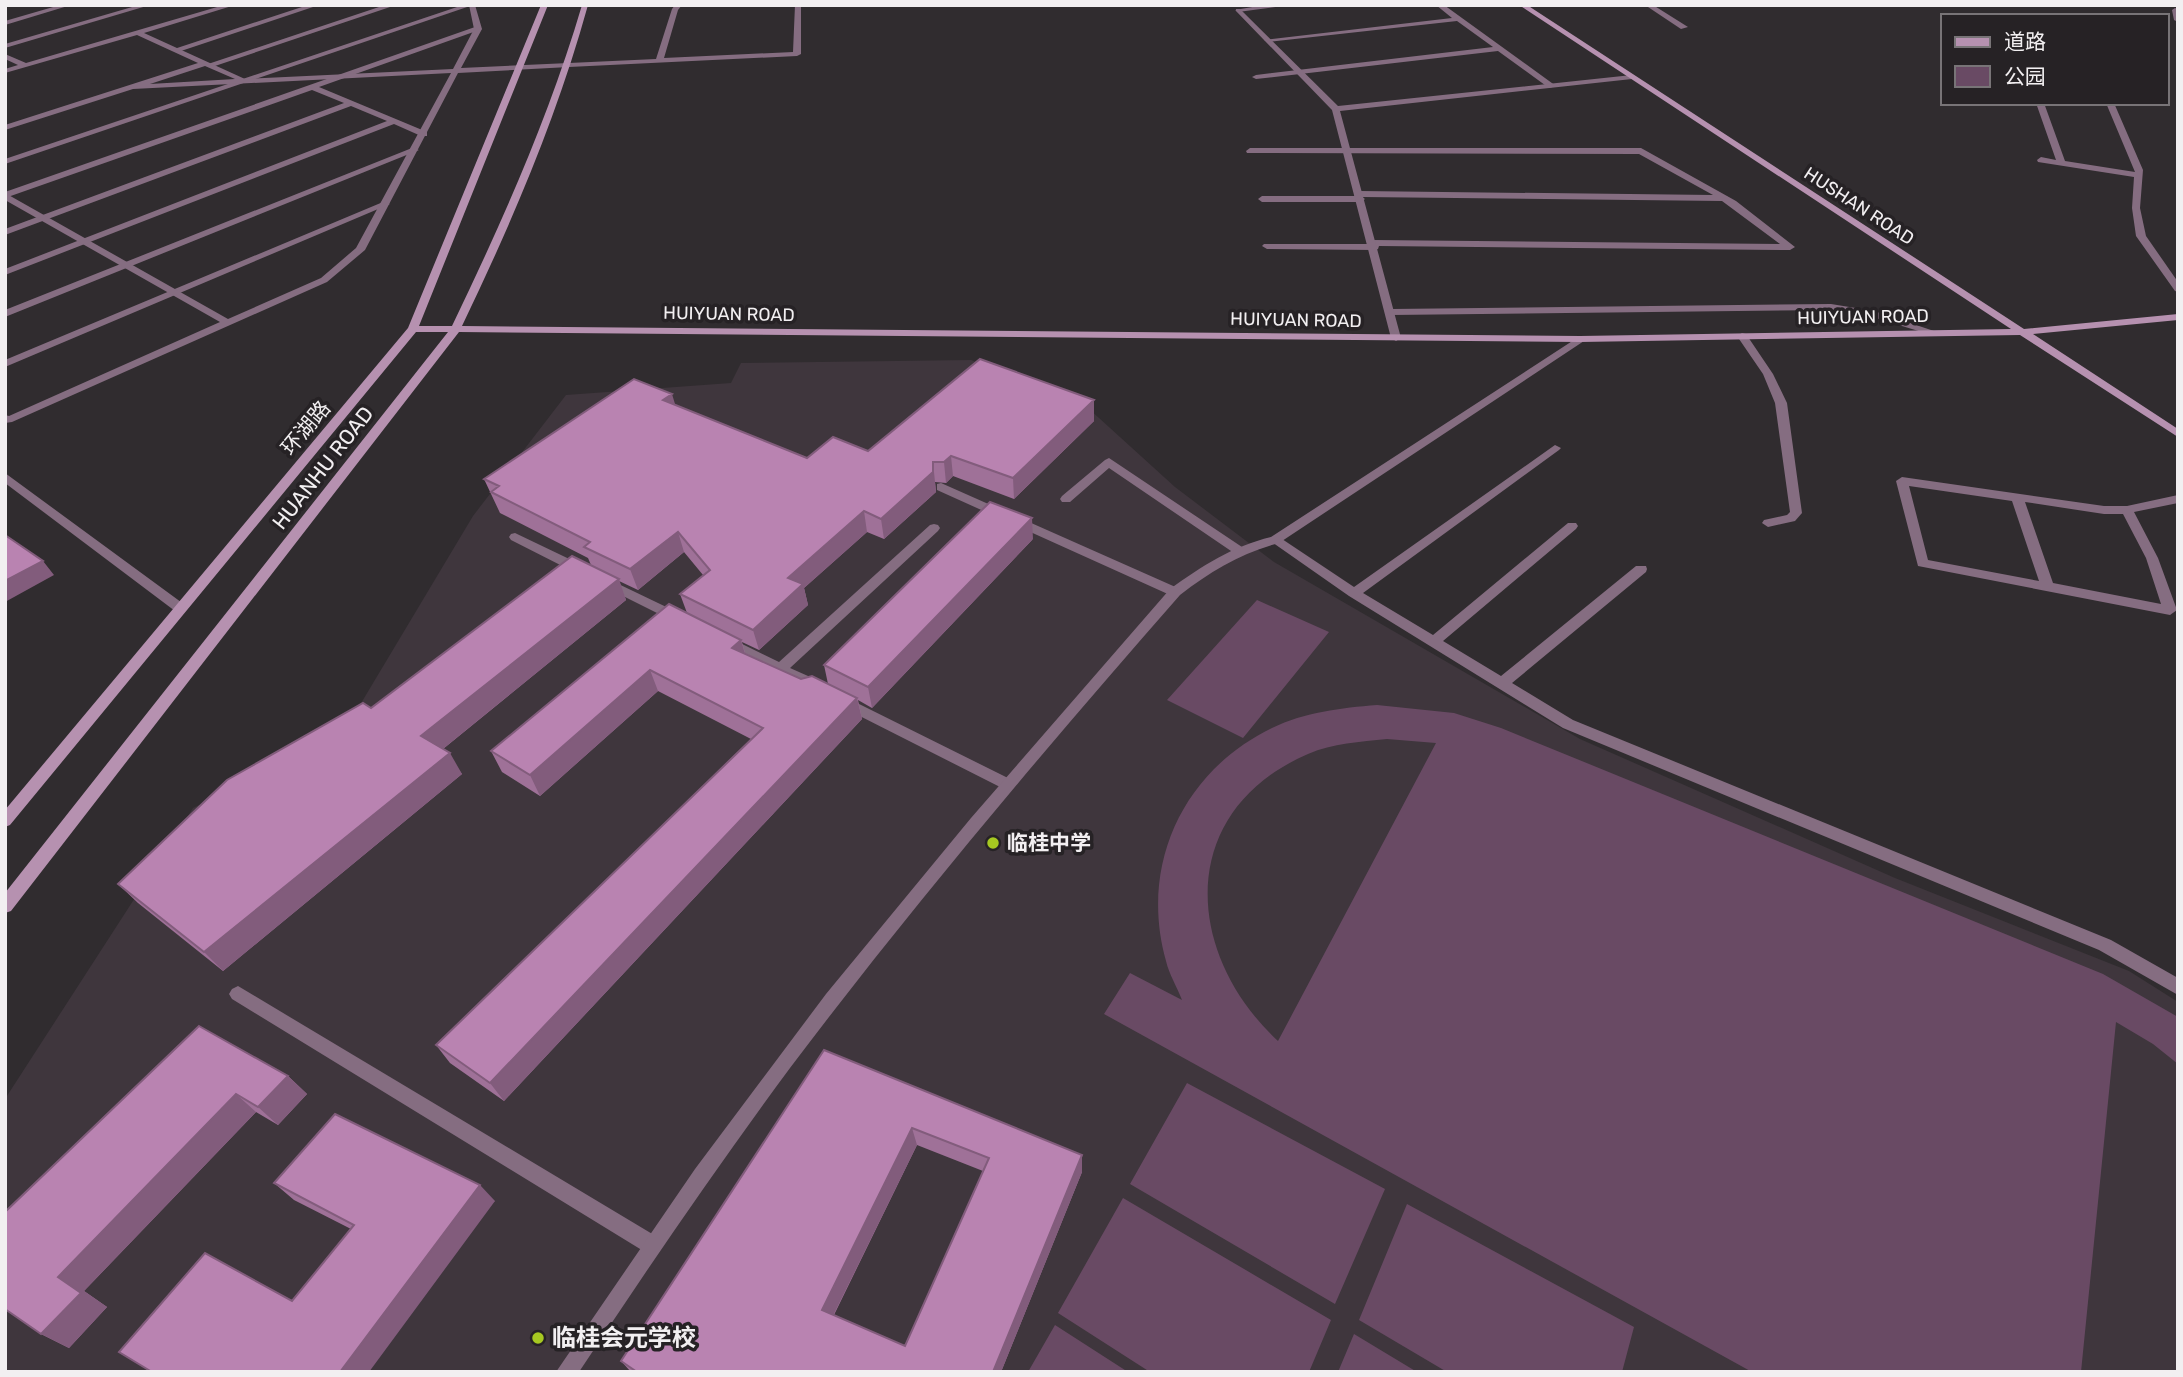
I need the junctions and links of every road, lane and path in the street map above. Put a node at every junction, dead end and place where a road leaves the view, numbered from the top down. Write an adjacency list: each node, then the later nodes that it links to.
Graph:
1 (68, 5): 18 (street)
2 (147, 5): 23 (street)
3 (232, 5): 21 (street)
4 (316, 5): 25 (street)
5 (393, 5): 28 (street)
6 (471, 5): 20 (street); 38 (street)
7 (545, 5): 31 (main road, 环湖路)
8 (585, 5): 30 (main road, HUANHU ROAD)
9 (680, 5): 27 (street)
10 (798, 5): 27 (street)
11 (1287, 5): 22 (street)
12 (1439, 5): 16 (street)
13 (1522, 5): 36 (main road, HUSHAN ROAD)
14 (1648, 5): 19 (street)
15 (2175, 10): 17 (street)
16 (1458, 19): 22 (street); 24 (street)
17 (2178, 20)
18 (5, 23)
19 (1684, 27)
20 (478, 29): 32 (street); 35 (street)
21 (138, 33): 25 (street); 29 (street)
22 (1268, 40): 34 (street)
23 (5, 46)
24 (1497, 49): 34 (street); 39 (street)
25 (175, 50): 28 (street)
26 (5, 56): 29 (street)
27 (660, 59): 30 (street)
28 (207, 64): 38 (street); 40 (street)
29 (25, 65): 33 (street)
30 (569, 65): 31 (street); 75 (main road, HUANHU ROAD)
31 (520, 67): 32 (street); 74 (main road, 环湖路)
32 (455, 70): 35 (street); 48 (street)
33 (5, 71)
34 (1300, 72): 37 (street); 45 (street)
35 (344, 76): 38 (street); 41 (street)
36 (1632, 77): 39 (street); 76 (main road, HUSHAN ROAD)
37 (1256, 78)
38 (244, 81): 40 (street); 53 (street)
39 (1552, 86): 45 (street)
40 (131, 87): 47 (street)
41 (312, 87): 42 (street); 56 (street)
42 (350, 104): 46 (street); 61 (street)
43 (2041, 105): 54 (street)
44 (2111, 105): 55 (street)
45 (1336, 109): 51 (street)
46 (393, 122): 48 (street); 63 (street)
47 (5, 128)
48 (424, 134): 49 (street)
49 (415, 150): 60 (street); 66 (street)
50 (1250, 151): 51 (street)
51 (1348, 152): 57 (street); 58 (street)
52 (2041, 160): 54 (street)
53 (5, 162)
54 (2061, 163): 55 (street)
55 (2140, 175): 68 (street)
56 (5, 196): 61 (street)
57 (1360, 196): 58 (street); 59 (street); 64 (street)
58 (1724, 198): 64 (street)
59 (1262, 199)
60 (386, 204): 69 (street); 73 (street)
61 (44, 218): 62 (street); 63 (street)
62 (5, 232)
63 (85, 241): 66 (street); 67 (street)
64 (1374, 245): 65 (street); 70 (street)
65 (1267, 246)
66 (127, 265): 69 (street); 71 (street)
67 (5, 272)
68 (2178, 289)
69 (175, 292): 73 (street); 81 (street)
70 (1391, 312): 77 (street); 79 (street)
71 (5, 314)
72 (2178, 317): 76 (main road, HUIYUAN ROAD)
73 (228, 322): 82 (street)
74 (413, 329): 75 (main road, HUIYUAN ROAD); 101 (main road, 环湖路)
75 (456, 329): 79 (main road, HUIYUAN ROAD); 107 (main road, HUANHU ROAD)
76 (2025, 332): 77 (main road, HUIYUAN ROAD); 83 (main road, HUSHAN ROAD)
77 (1935, 333): 78 (main road, HUIYUAN ROAD)
78 (1742, 336): 80 (main road, HUIYUAN ROAD); 91 (street)
79 (1396, 338): 80 (main road, HUIYUAN ROAD)
80 (1580, 339): 95 (street)
81 (5, 364)
82 (5, 418)
83 (2178, 434)
84 (1555, 448): 100 (street)
85 (5, 477): 101 (street)
86 (941, 487): 99 (street)
87 (2017, 498): 90 (street); 98 (street); 98 (street)
88 (1066, 499): 96 (street)
89 (2178, 499): 90 (street)
90 (2127, 510): 98 (street)
91 (1769, 523)
92 (1572, 526): 102 (street)
93 (934, 528): 103 (street)
94 (515, 537): 103 (street)
95 (1275, 540): 96 (street); 100 (street)
96 (1238, 550): 99 (street)
97 (1641, 569): 104 (street)
98 (2048, 587)
99 (1175, 592): 105 (street)
100 (1353, 593): 102 (street)
101 (180, 608): 106 (main road, 环湖路)
102 (1433, 642): 104 (street)
103 (780, 669): 105 (street)
104 (1502, 683): 108 (street)
105 (1007, 784): 110 (street)
106 (5, 821)
107 (5, 906)
108 (2178, 987)
109 (239, 993): 110 (street)
110 (652, 1245): 111 (street)
111 (566, 1372)

